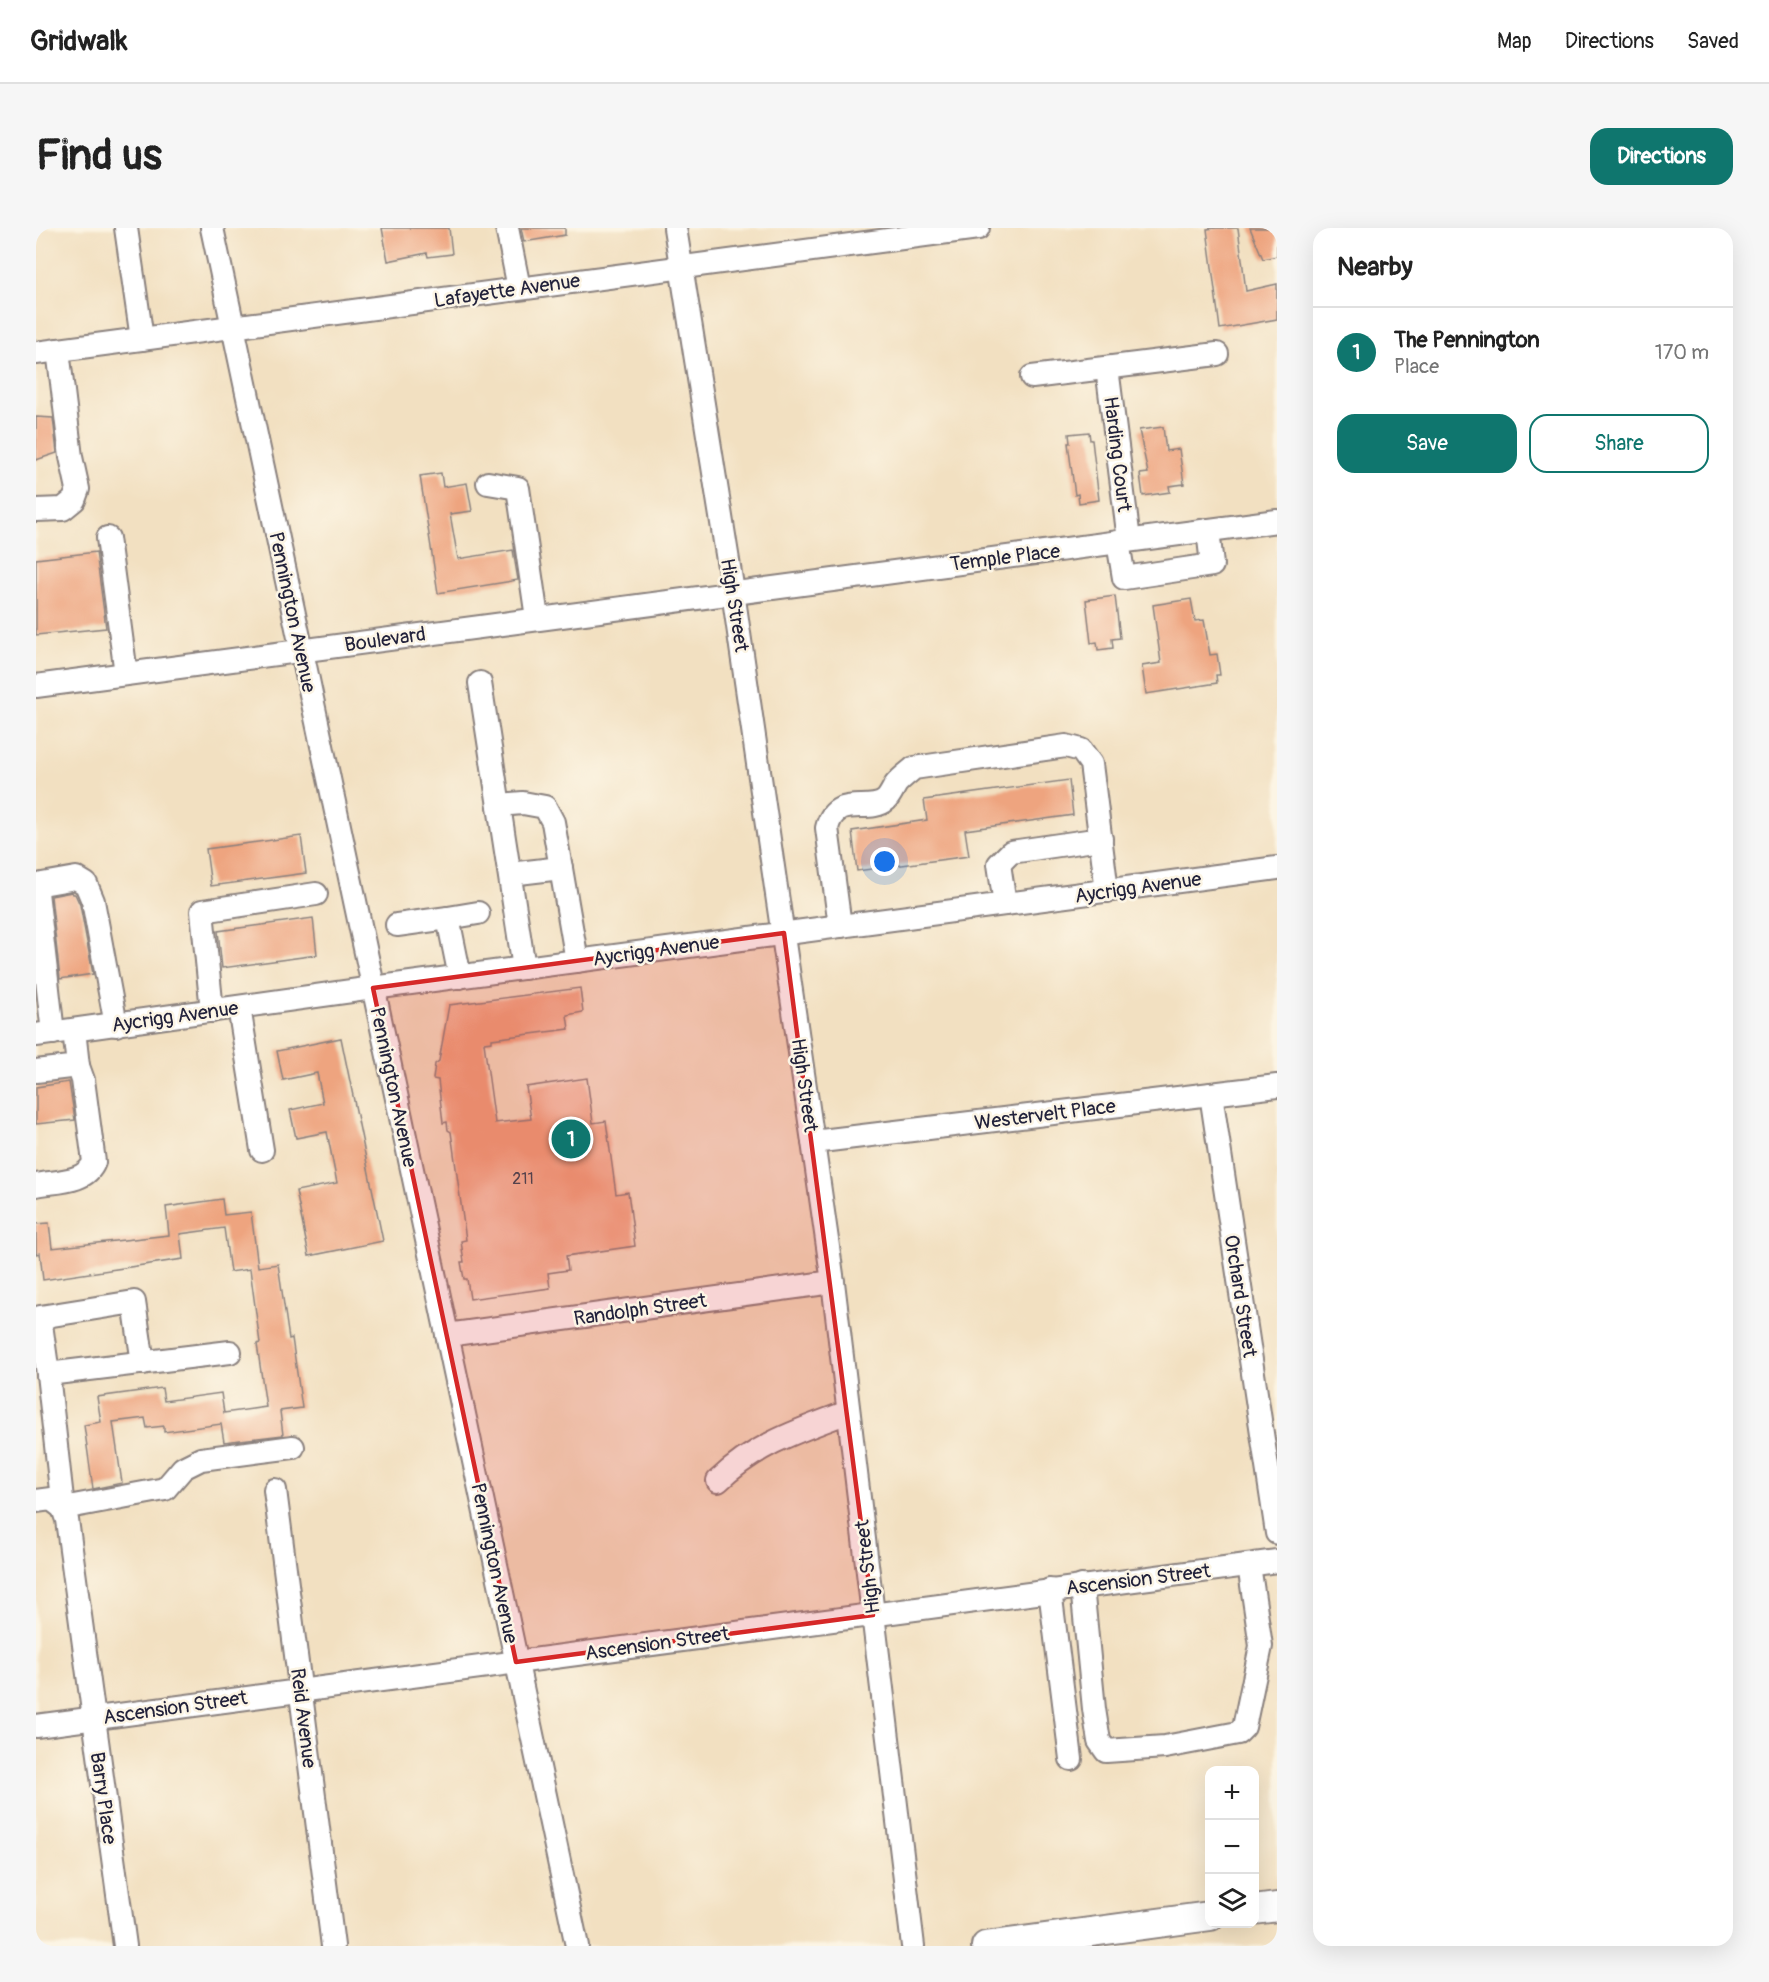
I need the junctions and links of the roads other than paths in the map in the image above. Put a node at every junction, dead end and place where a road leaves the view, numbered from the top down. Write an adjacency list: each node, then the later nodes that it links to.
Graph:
1 (126, 228): 9 (street)
2 (212, 228): 8 (street, Pennington Avenue)
3 (507, 228): 7 (street)
4 (675, 228): 6 (street, High Street)
5 (978, 228): 6 (street, Lafayette Avenue)
6 (683, 266): 7 (street, Lafayette Avenue); 20 (street, High Street)
7 (519, 288): 8 (street, Lafayette Avenue)
8 (233, 327): 9 (street, Lafayette Avenue); 22 (street, Pennington Avenue)
9 (142, 339): 10 (street, Lafayette Avenue)
10 (47, 351): 15 (street)
11 (1217, 354): 12 (street, Harding Court)
12 (1107, 368): 13 (street, Harding Court); 19 (street, Harding Court)
13 (1032, 376)
14 (488, 483): 21 (street)
15 (36, 510)
16 (1277, 521): 17 (street, Temple Place)
17 (1208, 530): 19 (street, Temple Place); 19 (street, Harding Court)
18 (108, 538): 23 (street)
19 (1123, 541): 20 (street, Temple Place)
20 (733, 592): 21 (street, Boulevard); 38 (street, High Street)
21 (537, 618): 22 (street, Boulevard)
22 (301, 650): 23 (street, Boulevard); 42 (street, Pennington Avenue)
23 (126, 674): 25 (street, Boulevard)
24 (480, 683): 26 (street)
25 (36, 686)
26 (499, 805): 28 (street); 30 (street)
27 (1101, 839): 31 (street); 33 (street); 37 (street)
28 (561, 867): 30 (street); 39 (street)
29 (1277, 868): 31 (street, Aycrigg Avenue)
30 (510, 874): 40 (street)
31 (1107, 891): 33 (street, Aycrigg Avenue)
32 (316, 894): 44 (street)
33 (1005, 904): 37 (street, Aycrigg Avenue)
34 (478, 914): 35 (street)
35 (448, 918): 36 (street); 41 (street)
36 (397, 925)
37 (840, 926): 38 (street, Aycrigg Avenue)
38 (784, 933): 39 (street, Aycrigg Avenue); 51 (street, High Street)
39 (577, 961): 40 (street, Aycrigg Avenue)
40 (524, 968): 41 (street, Aycrigg Avenue)
41 (460, 977): 42 (street, Aycrigg Avenue)
42 (373, 988): 43 (street, Aycrigg Avenue); 55 (street, Pennington Avenue)
43 (239, 1007): 44 (street, Aycrigg Avenue); 52 (street)
44 (212, 1011): 45 (street, Aycrigg Avenue)
45 (116, 1025): 46 (street, Aycrigg Avenue); 46 (street)
46 (54, 1033): 47 (street)
47 (78, 1066): 48 (street); 53 (street)
48 (36, 1071)
49 (1277, 1086): 50 (street, Westervelt Place)
50 (1210, 1094): 51 (street, Westervelt Place); 65 (street, Orchard Street)
51 (813, 1142): 54 (street, High Street)
52 (262, 1150)
53 (36, 1185)
54 (833, 1282): 55 (street, Randolph Street); 59 (street, High Street)
55 (447, 1335): 71 (street, Pennington Avenue)
56 (230, 1352): 57 (street)
57 (143, 1363): 58 (street); 58 (street, Barry Place)
58 (48, 1374): 64 (street, Barry Place)
59 (848, 1412): 61 (street); 70 (street, High Street)
60 (293, 1447): 64 (street)
61 (718, 1481)
62 (275, 1490): 72 (street, Reid Avenue)
63 (36, 1501): 64 (street)
64 (63, 1508): 73 (street, Barry Place)
65 (1277, 1533)
66 (1277, 1561): 67 (street, Ascension Street)
67 (1249, 1564): 68 (street, Ascension Street); 68 (street)
68 (1082, 1586): 69 (street, Ascension Street)
69 (1050, 1590): 70 (street, Ascension Street); 75 (street)
70 (873, 1615): 71 (street, Ascension Street); 82 (street, High Street)
71 (516, 1662): 72 (street, Ascension Street); 81 (street, Pennington Avenue)
72 (300, 1690): 73 (street, Ascension Street); 80 (street, Reid Avenue)
73 (93, 1718): 74 (street, Ascension Street); 79 (street, Barry Place)
74 (36, 1726)
75 (1071, 1759)
76 (1277, 1907): 77 (main road)
77 (1259, 1909)
78 (1205, 1917): 83 (main road)
79 (125, 1946)
80 (333, 1946)
81 (577, 1946)
82 (913, 1946)
83 (986, 1946)

